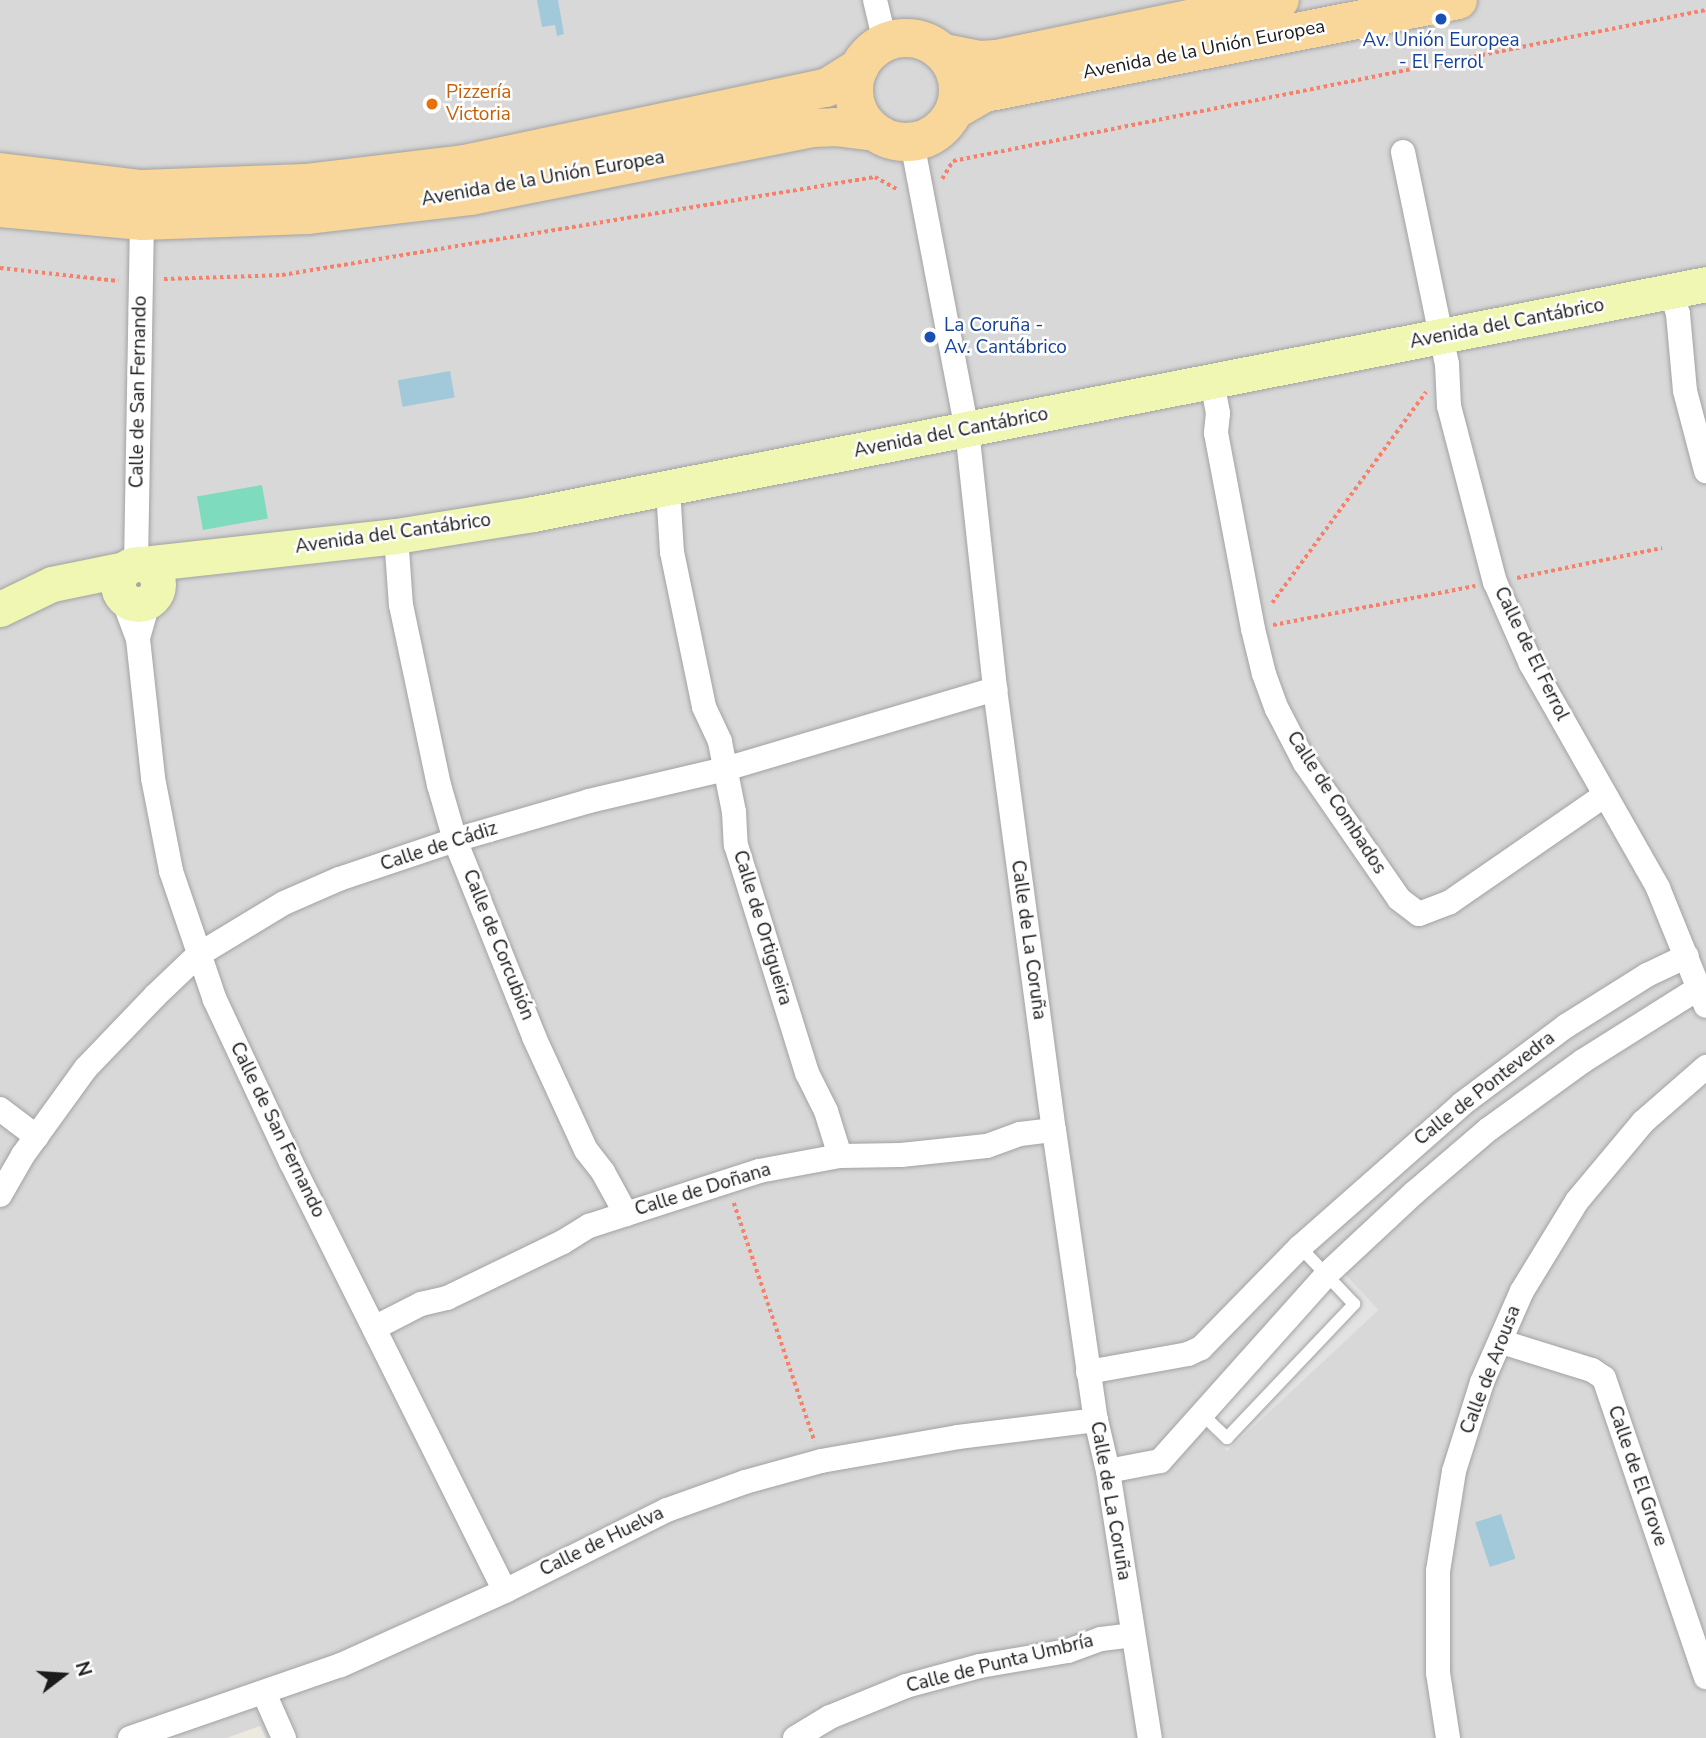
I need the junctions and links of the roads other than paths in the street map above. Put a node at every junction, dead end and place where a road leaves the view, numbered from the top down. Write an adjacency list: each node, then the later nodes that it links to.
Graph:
1 (875, 0): 5 (street)
2 (1280, 0): 4 (main road, Avenida de la Unión Europea)
3 (1458, 0): 6 (main road, Avenida de la Unión Europea)
4 (944, 53): 5 (main road); 6 (main road)
5 (872, 54): 7 (main road); 10 (main road, Avenida de la Unión Europea)
6 (955, 110): 8 (main road)
7 (875, 132): 8 (main road); 12 (main road, Avenida de la Unión Europea)
8 (912, 142): 17 (street, Calle de La Coruña)
9 (1403, 152): 15 (street, Calle de El Ferrol)
10 (0, 172)
11 (0, 208): 12 (main road, Avenida de la Unión Europea)
12 (142, 221): 21 (street, Calle de San Fernando)
13 (1706, 284): 14 (street, Avenida del Cantábrico)
14 (1671, 291): 15 (street, Avenida del Cantábrico); 18 (street)
15 (1444, 350): 16 (street, Avenida del Cantábrico); 25 (street, Calle de El Ferrol)
16 (1212, 382): 17 (street, Avenida del Cantábrico); 25 (street, Calle de Combados)
17 (967, 430): 19 (street, Avenida del Cantábrico); 23 (street, Calle de La Coruña)
18 (1706, 471)
19 (668, 489): 20 (street, Avenida del Cantábrico); 24 (street, Calle de Ortigueira)
20 (396, 536): 21 (street, Avenida del Cantábrico); 26 (street, Calle de Corcubión)
21 (136, 582): 22 (street); 27 (street, Calle de San Fernando)
22 (0, 609)
23 (995, 689): 24 (street, Calle de Cádiz); 31 (street, Calle de La Coruña)
24 (725, 769): 26 (street, Calle de Cádiz); 33 (street, Calle de Ortigueira)
25 (1605, 795): 28 (street, Calle de El Ferrol)
26 (455, 840): 27 (street, Calle de Cádiz); 35 (street, Calle de Corcubión)
27 (198, 955): 32 (street, Calle de Cádiz); 38 (street, Calle de San Fernando)
28 (1695, 970): 36 (street, Calle de Pontevedra); 37 (street, Calle de Pontevedra)
29 (1706, 1067): 39 (street, Calle de Arousa)
30 (0, 1109): 32 (street)
31 (1054, 1130): 33 (street, Calle de Doñana); 40 (street, Calle de La Coruña)
32 (37, 1137): 34 (street, Calle de Cádiz)
33 (840, 1156): 35 (street, Calle de Doñana)
34 (0, 1195)
35 (626, 1214): 38 (street, Calle de Doñana)
36 (1300, 1247): 37 (lane); 40 (street, Calle de Pontevedra)
37 (1327, 1274): 41 (street, Calle de Pontevedra); 41 (lane)
38 (374, 1328): 44 (street, Calle de San Fernando)
39 (1502, 1342): 46 (street, Calle de El Grove); 52 (street, Calle de Arousa)
40 (1088, 1373): 42 (street, Calle de La Coruña)
41 (1202, 1414): 43 (street, Calle de Pontevedra)
42 (1096, 1420): 43 (street, Calle de La Coruña); 44 (street, Calle de Huelva)
43 (1108, 1471): 45 (street, Calle de La Coruña)
44 (505, 1591): 47 (street, Calle de Huelva)
45 (1132, 1635): 50 (street, Calle de Punta Umbría); 51 (street, Calle de La Coruña)
46 (1706, 1677)
47 (264, 1693): 48 (street, Calle de Huelva); 49 (street)
48 (135, 1737)
49 (284, 1738)
50 (795, 1738)
51 (1150, 1738)
52 (1448, 1738)

